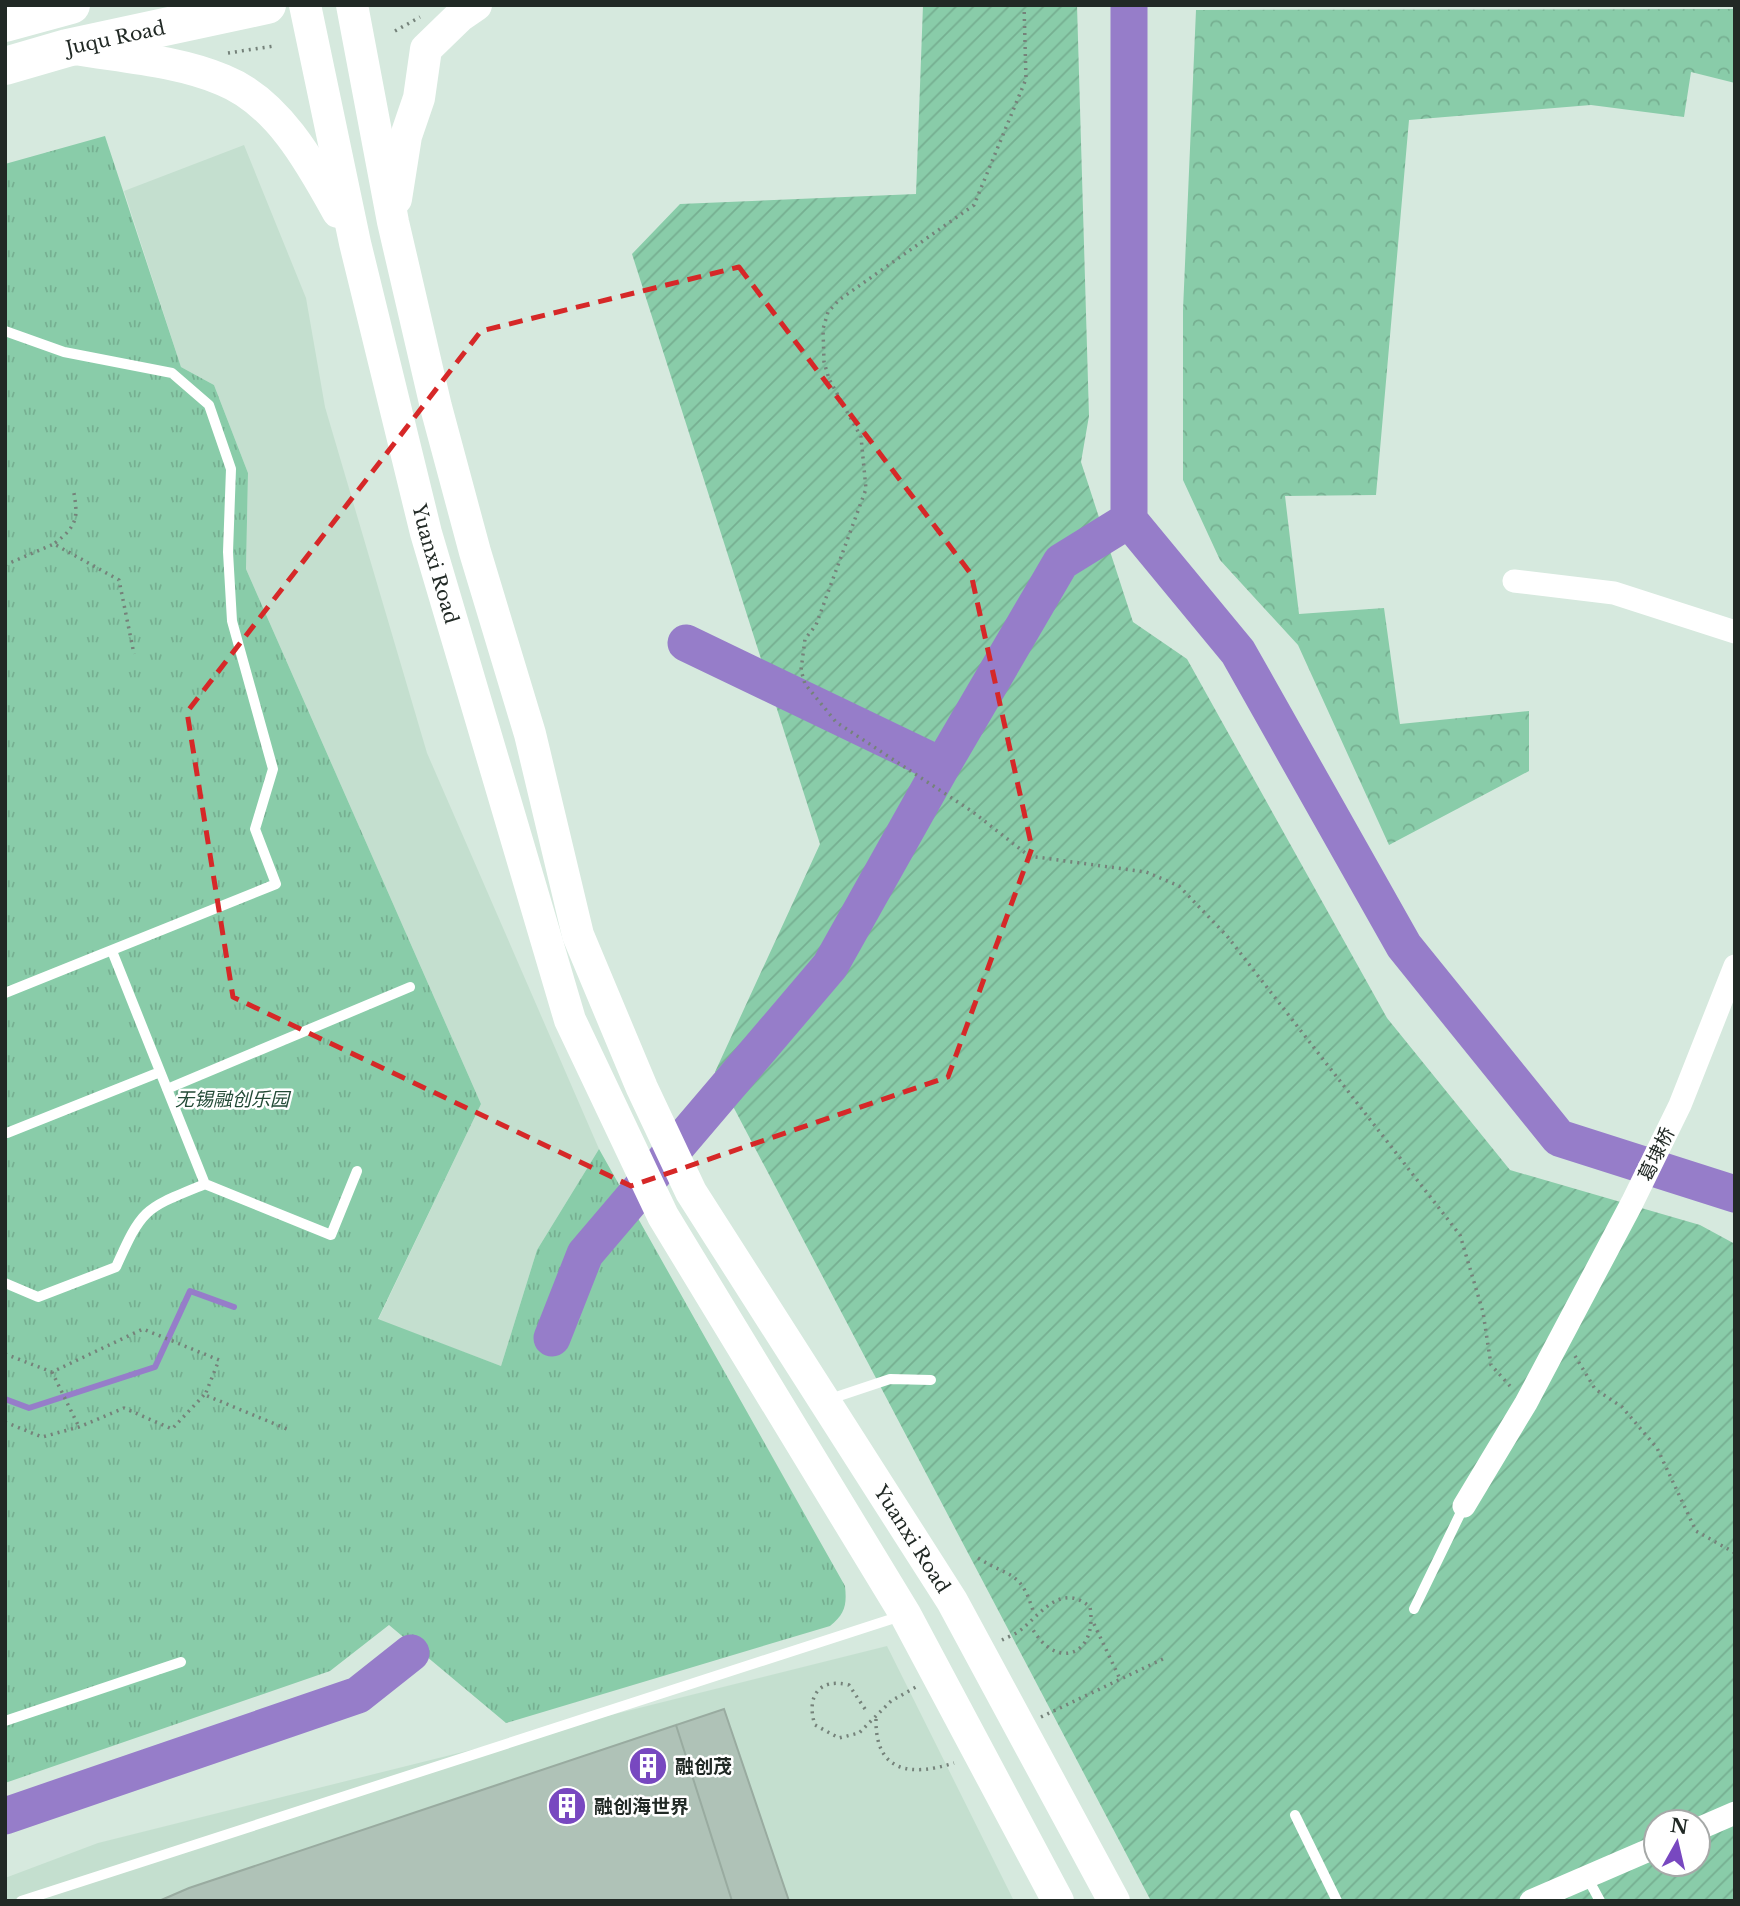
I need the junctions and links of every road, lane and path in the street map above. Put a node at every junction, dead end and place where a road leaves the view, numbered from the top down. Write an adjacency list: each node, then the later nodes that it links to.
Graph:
1 (71, 5): 7 (highway)
2 (267, 5): 8 (highway, Juqu Road)
3 (305, 5): 11 (main road, Yuanxi Road)
4 (352, 5): 10 (main road)
5 (476, 5): 10 (main road)
6 (1024, 5): 35 (path)
7 (5, 23)
8 (67, 48): 9 (highway, Juqu Road); 11 (main road)
9 (5, 66)
10 (393, 222): 34 (main road, Yuanxi Road)
11 (355, 243): 45 (main road, Yuanxi Road)
12 (5, 331): 19 (lane)
13 (73, 488): 14 (path)
14 (54, 544): 15 (path); 18 (path)
15 (5, 565)
16 (1514, 581): 17 (street)
17 (1735, 632)
18 (134, 653)
19 (112, 951): 22 (lane); 23 (lane)
20 (1735, 966): 29 (street, 葛埭桥)
21 (410, 987): 24 (lane)
22 (5, 993)
23 (160, 1072): 24 (lane); 25 (lane)
24 (167, 1089): 27 (lane)
25 (7, 1133)
26 (357, 1171): 27 (lane)
27 (205, 1184): 28 (lane)
28 (5, 1283)
29 (1564, 1332): 35 (street, 葛埭桥); 40 (path)
30 (5, 1354): 31 (path)
31 (52, 1371): 33 (path); 37 (path)
32 (931, 1380): 34 (lane)
33 (205, 1395): 37 (path); 38 (path)
34 (824, 1401): 54 (main road, Yuanxi Road)
35 (1526, 1403): 39 (street, 葛埭桥)
36 (5, 1422): 37 (path)
37 (79, 1427)
38 (287, 1429)
39 (1464, 1506): 43 (lane)
40 (1735, 1553)
41 (978, 1558): 44 (path)
42 (1082, 1600): 46 (path)
43 (1414, 1609)
44 (1034, 1614)
45 (905, 1615): 56 (main road); 62 (lane)
46 (1093, 1622): 47 (path); 50 (path)
47 (1032, 1628)
48 (1167, 1657): 50 (path)
49 (181, 1661): 53 (lane)
50 (1120, 1679): 54 (path)
51 (864, 1709): 55 (path)
52 (876, 1717): 56 (path)
53 (5, 1721)
54 (1021, 1727): 64 (main road, Yuanxi Road)
55 (839, 1738)
56 (979, 1755): 63 (main road)
57 (1735, 1813): 59 (street)
58 (1295, 1815): 65 (lane)
59 (1712, 1823)
60 (1642, 1853): 61 (street)
61 (1587, 1877): 66 (street); 67 (lane)
62 (21, 1901)
63 (1058, 1901)
64 (1114, 1901)
65 (1336, 1901)
66 (1531, 1901)
67 (1600, 1901)

